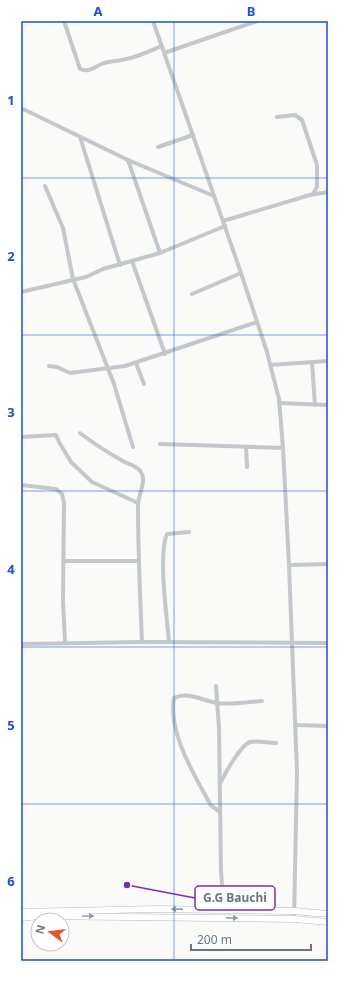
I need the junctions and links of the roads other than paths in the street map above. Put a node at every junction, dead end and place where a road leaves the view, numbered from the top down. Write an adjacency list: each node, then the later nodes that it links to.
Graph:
1 (64, 21): 4 (street)
2 (153, 21): 4 (street)
3 (257, 21): 5 (street)
4 (161, 46): 5 (street)
5 (164, 53): 8 (street)
6 (21, 108): 9 (street)
7 (277, 117): 14 (street)
8 (193, 135): 10 (street); 15 (street)
9 (80, 137): 11 (street); 19 (street)
10 (158, 147)
11 (128, 160): 15 (street); 17 (street)
12 (45, 186): 21 (street)
13 (328, 192): 14 (street)
14 (313, 194): 16 (street)
15 (214, 196): 16 (street)
16 (224, 223): 17 (street); 20 (street)
17 (160, 253): 18 (street)
18 (132, 261): 19 (street); 25 (street)
19 (120, 266): 21 (street)
20 (241, 273): 23 (street); 24 (street)
21 (73, 279): 22 (street); 31 (street)
22 (21, 292)
23 (192, 294)
24 (258, 322): 25 (street); 29 (street)
25 (165, 354): 28 (street)
26 (328, 360): 27 (street)
27 (312, 362): 29 (street); 34 (street)
28 (136, 363): 31 (street); 32 (street)
29 (270, 365): 33 (street)
30 (49, 366): 31 (street)
31 (108, 368): 39 (street)
32 (144, 384)
33 (279, 403): 34 (street); 41 (street)
34 (315, 404): 35 (street)
35 (328, 405)
36 (80, 434): 44 (street)
37 (21, 437): 44 (street)
38 (160, 444): 40 (street)
39 (133, 447)
40 (246, 447): 41 (street); 42 (street)
41 (283, 448): 49 (street)
42 (247, 467)
43 (21, 485): 46 (street)
44 (138, 504): 47 (street)
45 (189, 532): 52 (street)
46 (63, 561): 47 (street); 50 (street)
47 (138, 561): 51 (street)
48 (328, 564): 49 (street)
49 (289, 565): 55 (street)
50 (65, 642): 51 (street); 54 (street)
51 (142, 642): 52 (street)
52 (169, 642): 55 (street)
53 (328, 643): 55 (street)
54 (21, 644)
55 (292, 644): 59 (street)
56 (216, 686): 58 (street)
57 (262, 701): 58 (street)
58 (218, 703): 62 (street); 63 (street)
59 (295, 725): 60 (street); 65 (street)
60 (328, 726)
61 (276, 743): 62 (street)
62 (220, 784): 63 (street)
63 (220, 812): 64 (street)
64 (224, 910): 65 (main road); 66 (main road, one-way to 66)
65 (294, 910): 67 (main road); 69 (street)
66 (21, 912)
67 (328, 914)
68 (21, 918): 69 (main road, one-way to 69)
69 (294, 918): 70 (main road)
70 (328, 922)

